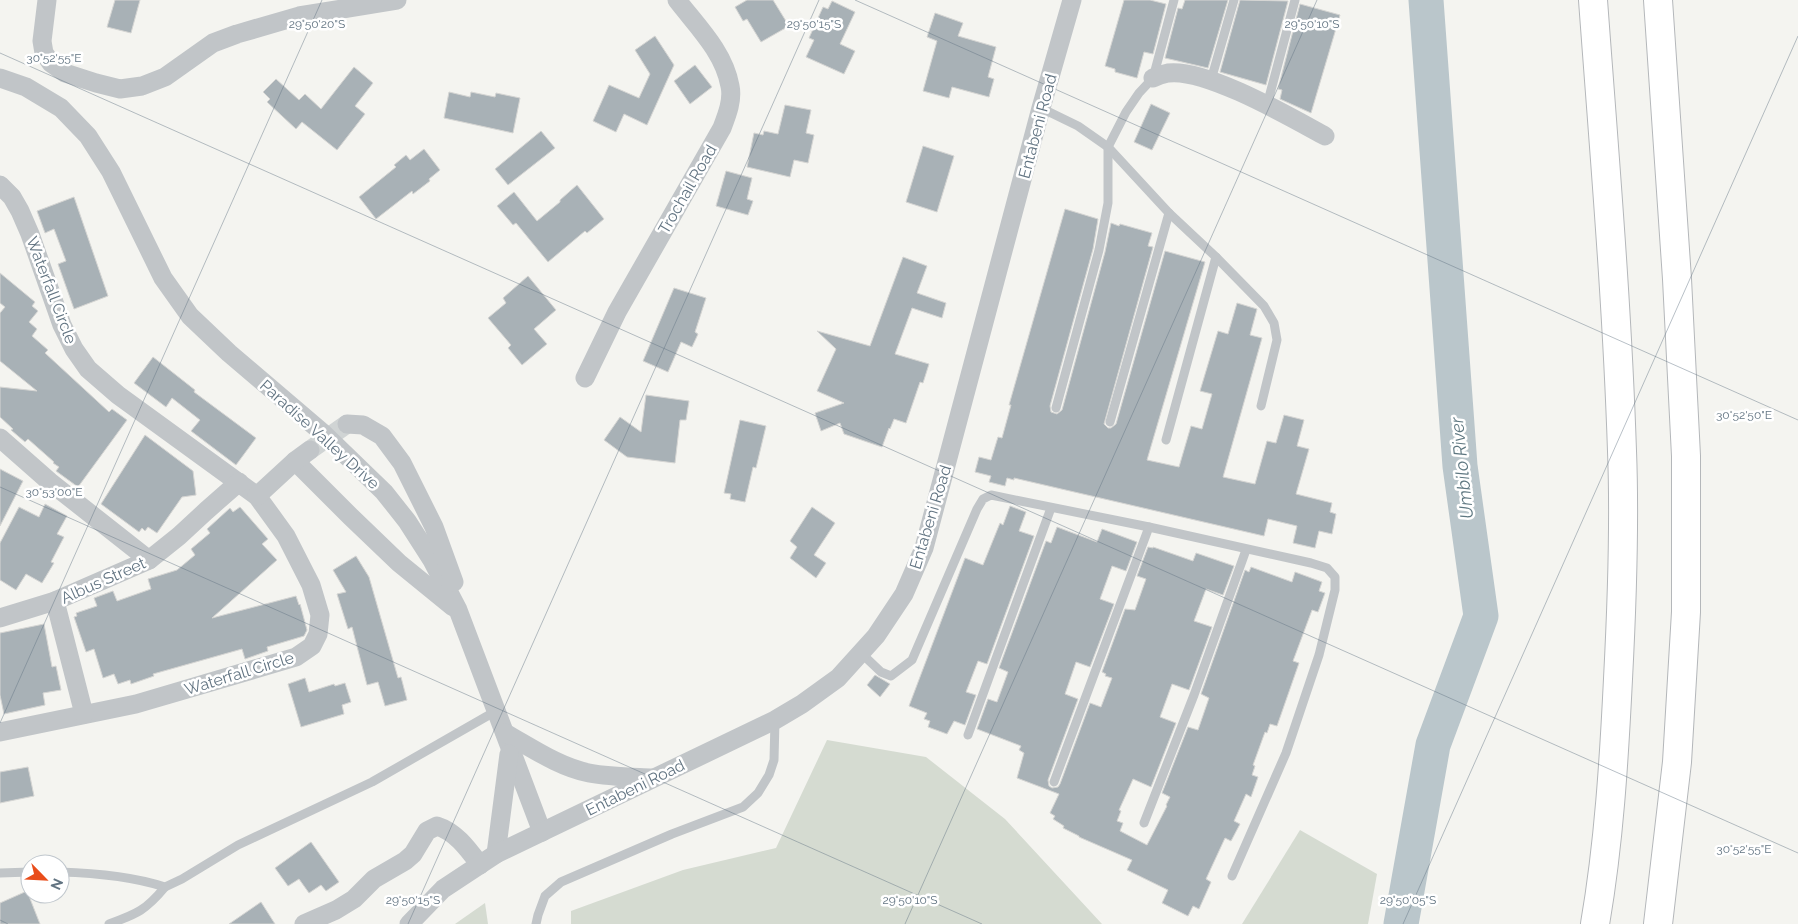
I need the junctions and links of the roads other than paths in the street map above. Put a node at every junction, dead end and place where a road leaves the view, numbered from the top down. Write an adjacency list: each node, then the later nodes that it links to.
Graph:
1 (47, 0): 2 (street)
2 (397, 0)
3 (677, 0): 20 (street, Trochail Road)
4 (1072, 0): 14 (street, Entabeni Road)
5 (1174, 0): 11 (lane)
6 (1234, 0): 12 (lane)
7 (1295, 0): 13 (lane)
8 (1593, 0): 58 (highway)
9 (1658, 0): 59 (highway)
10 (0, 78): 34 (street, Paradise Valley Drive)
11 (1152, 78): 12 (street); 16 (lane)
12 (1211, 80): 13 (street)
13 (1267, 105): 15 (street)
14 (1041, 108): 16 (lane); 36 (street, Entabeni Road)
15 (1326, 136)
16 (1108, 147): 18 (lane); 22 (lane)
17 (0, 186): 27 (street, Waterfall Circle)
18 (1169, 213): 19 (lane); 23 (lane)
19 (1216, 257): 21 (lane); 26 (lane)
20 (585, 378)
21 (1261, 406)
22 (1056, 408)
23 (1110, 422)
24 (347, 424): 34 (street)
25 (0, 438): 32 (street)
26 (1166, 440)
27 (239, 482): 28 (street, Waterfall Circle); 32 (street, Albus Street)
28 (257, 496): 34 (street); 38 (street, Waterfall Circle)
29 (1051, 508): 30 (lane); 36 (lane); 41 (lane)
30 (1149, 527): 31 (lane); 44 (lane)
31 (1246, 550): 45 (lane); 52 (lane)
32 (149, 560): 33 (street, Albus Street)
33 (55, 601): 35 (street, Albus Street); 38 (street)
34 (458, 610): 37 (street, Paradise Valley Drive)
35 (0, 618)
36 (861, 653): 39 (street, Entabeni Road)
37 (496, 711): 42 (street, Paradise Valley Drive); 53 (lane)
38 (84, 714): 40 (street, Waterfall Circle)
39 (775, 720): 43 (street, Entabeni Road); 57 (lane)
40 (0, 732)
41 (968, 735)
42 (507, 740): 43 (street); 46 (street, Paradise Valley Drive); 47 (street)
43 (654, 778): 46 (street, Entabeni Road)
44 (1054, 782)
45 (1144, 822)
46 (542, 832): 47 (street, Entabeni Road)
47 (496, 854): 48 (street, Entabeni Road)
48 (480, 864): 55 (street); 56 (street, Entabeni Road)
49 (20, 872): 50 (lane)
50 (0, 873)
51 (70, 873): 53 (lane)
52 (1232, 876)
53 (165, 887): 54 (lane)
54 (109, 924)
55 (304, 924)
56 (409, 924)
57 (536, 924)
58 (1594, 924)
59 (1658, 924)

